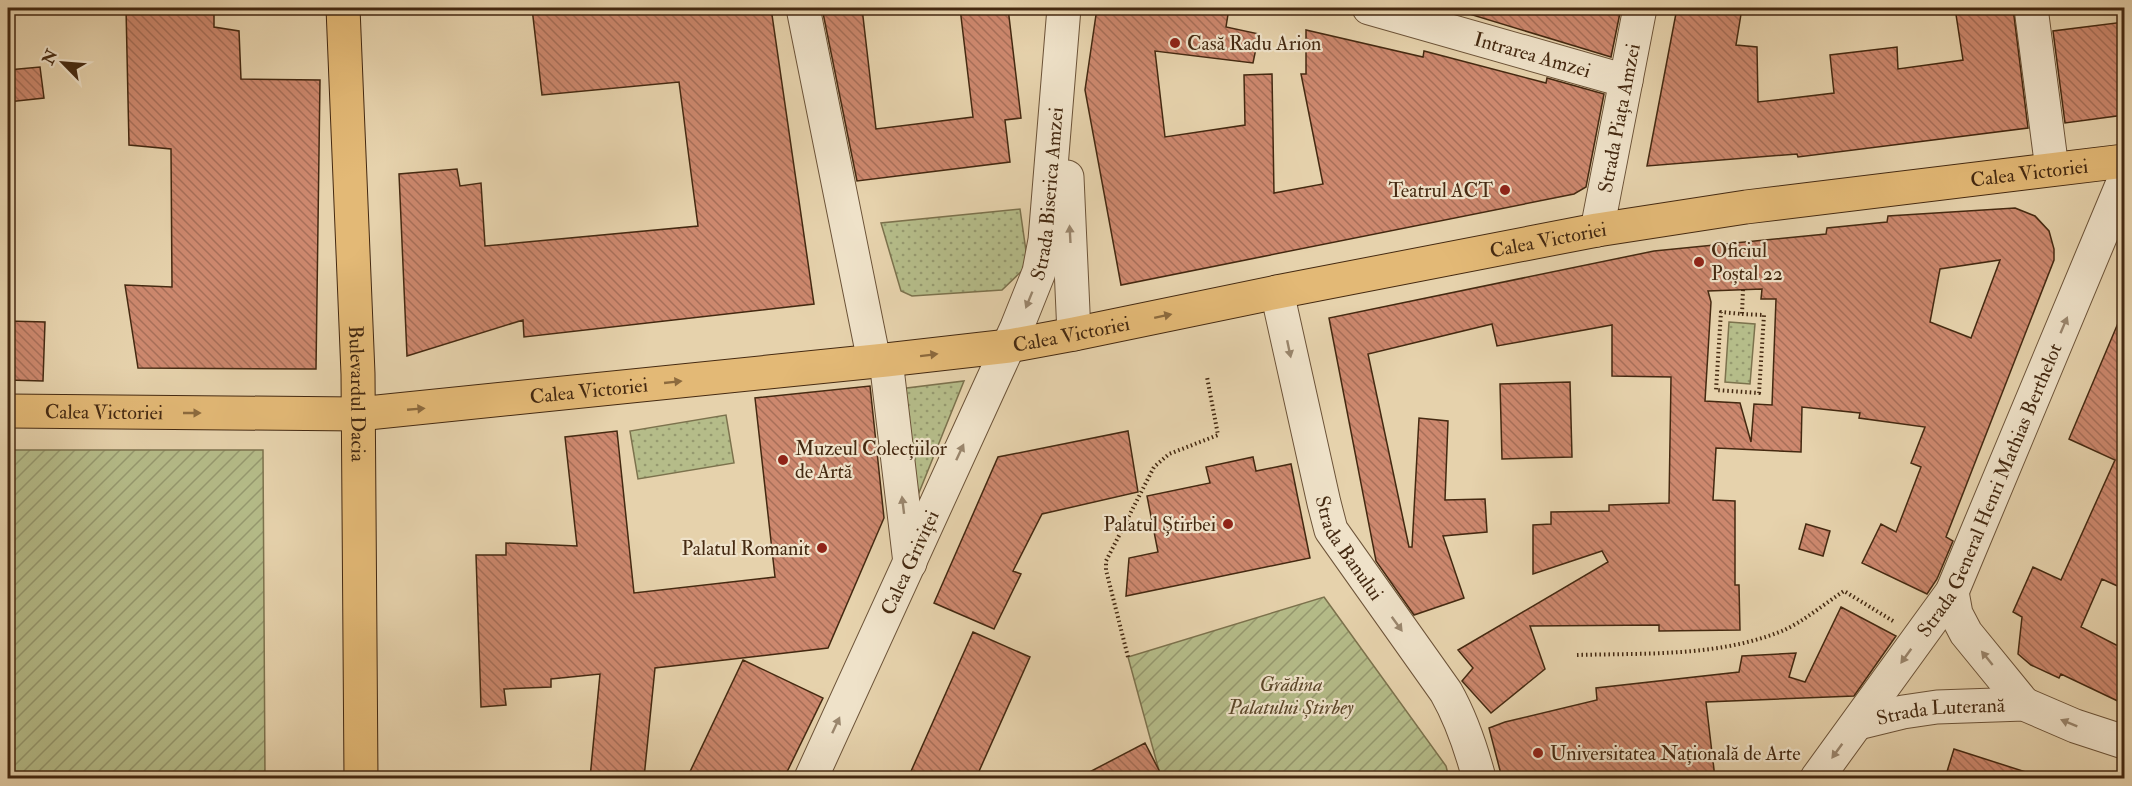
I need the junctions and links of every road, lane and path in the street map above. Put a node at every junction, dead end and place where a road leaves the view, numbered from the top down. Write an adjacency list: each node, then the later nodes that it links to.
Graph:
1 (343, 8): 20 (main road, Bulevardul Dacia)
2 (803, 8): 17 (street)
3 (1370, 8): 7 (street, Intrarea Amzei)
4 (1640, 8): 7 (street, Strada Piața Amzei)
5 (2031, 8): 9 (street)
6 (1063, 21): 15 (street, Strada Biserica Amzei, one-way to 6); 16 (street, Strada Biserica Amzei, one-way to 16)
7 (1626, 81): 11 (street, Strada Piața Amzei)
8 (2124, 161): 9 (main road, Calea Victoriei)
9 (2052, 169): 11 (main road, Calea Victoriei)
10 (2124, 180): 22 (street, Strada General Henri Mathias Berthelot, one-way to 10)
11 (1597, 230): 13 (main road, Calea Victoriei)
12 (1743, 290): 14 (path)
13 (1277, 292): 15 (main road, Calea Victoriei, one-way to 13); 31 (street, Strada Banului, one-way to 31)
14 (1742, 314): 14 (path)
15 (1074, 334): 16 (main road, Calea Victoriei)
16 (1009, 346): 17 (main road, Calea Victoriei, one-way to 16); 21 (street, Calea Griviței, one-way to 16)
17 (880, 361): 20 (main road, Calea Victoriei, one-way to 17); 21 (street, one-way to 17)
18 (1208, 377): 25 (path)
19 (8, 411): 20 (main road, Calea Victoriei, one-way to 20)
20 (358, 414): 29 (main road, Bulevardul Dacia)
21 (910, 563): 30 (street, Calea Griviței, one-way to 21)
22 (1952, 592): 23 (street, Strada General Henri Mathias Berthelot); 26 (street, Strada Luterană, one-way to 22)
23 (1920, 637): 24 (path); 27 (street, Strada General Henri Mathias Berthelot, one-way to 27)
24 (1577, 655)
25 (1128, 657)
26 (2024, 704): 27 (street, Strada Luterană); 28 (street, Strada Luterană, one-way to 26)
27 (1858, 723): 32 (street, Strada General Henri Mathias Berthelot, one-way to 32)
28 (2124, 742)
29 (361, 778)
30 (812, 778)
31 (1479, 778)
32 (1817, 778)

